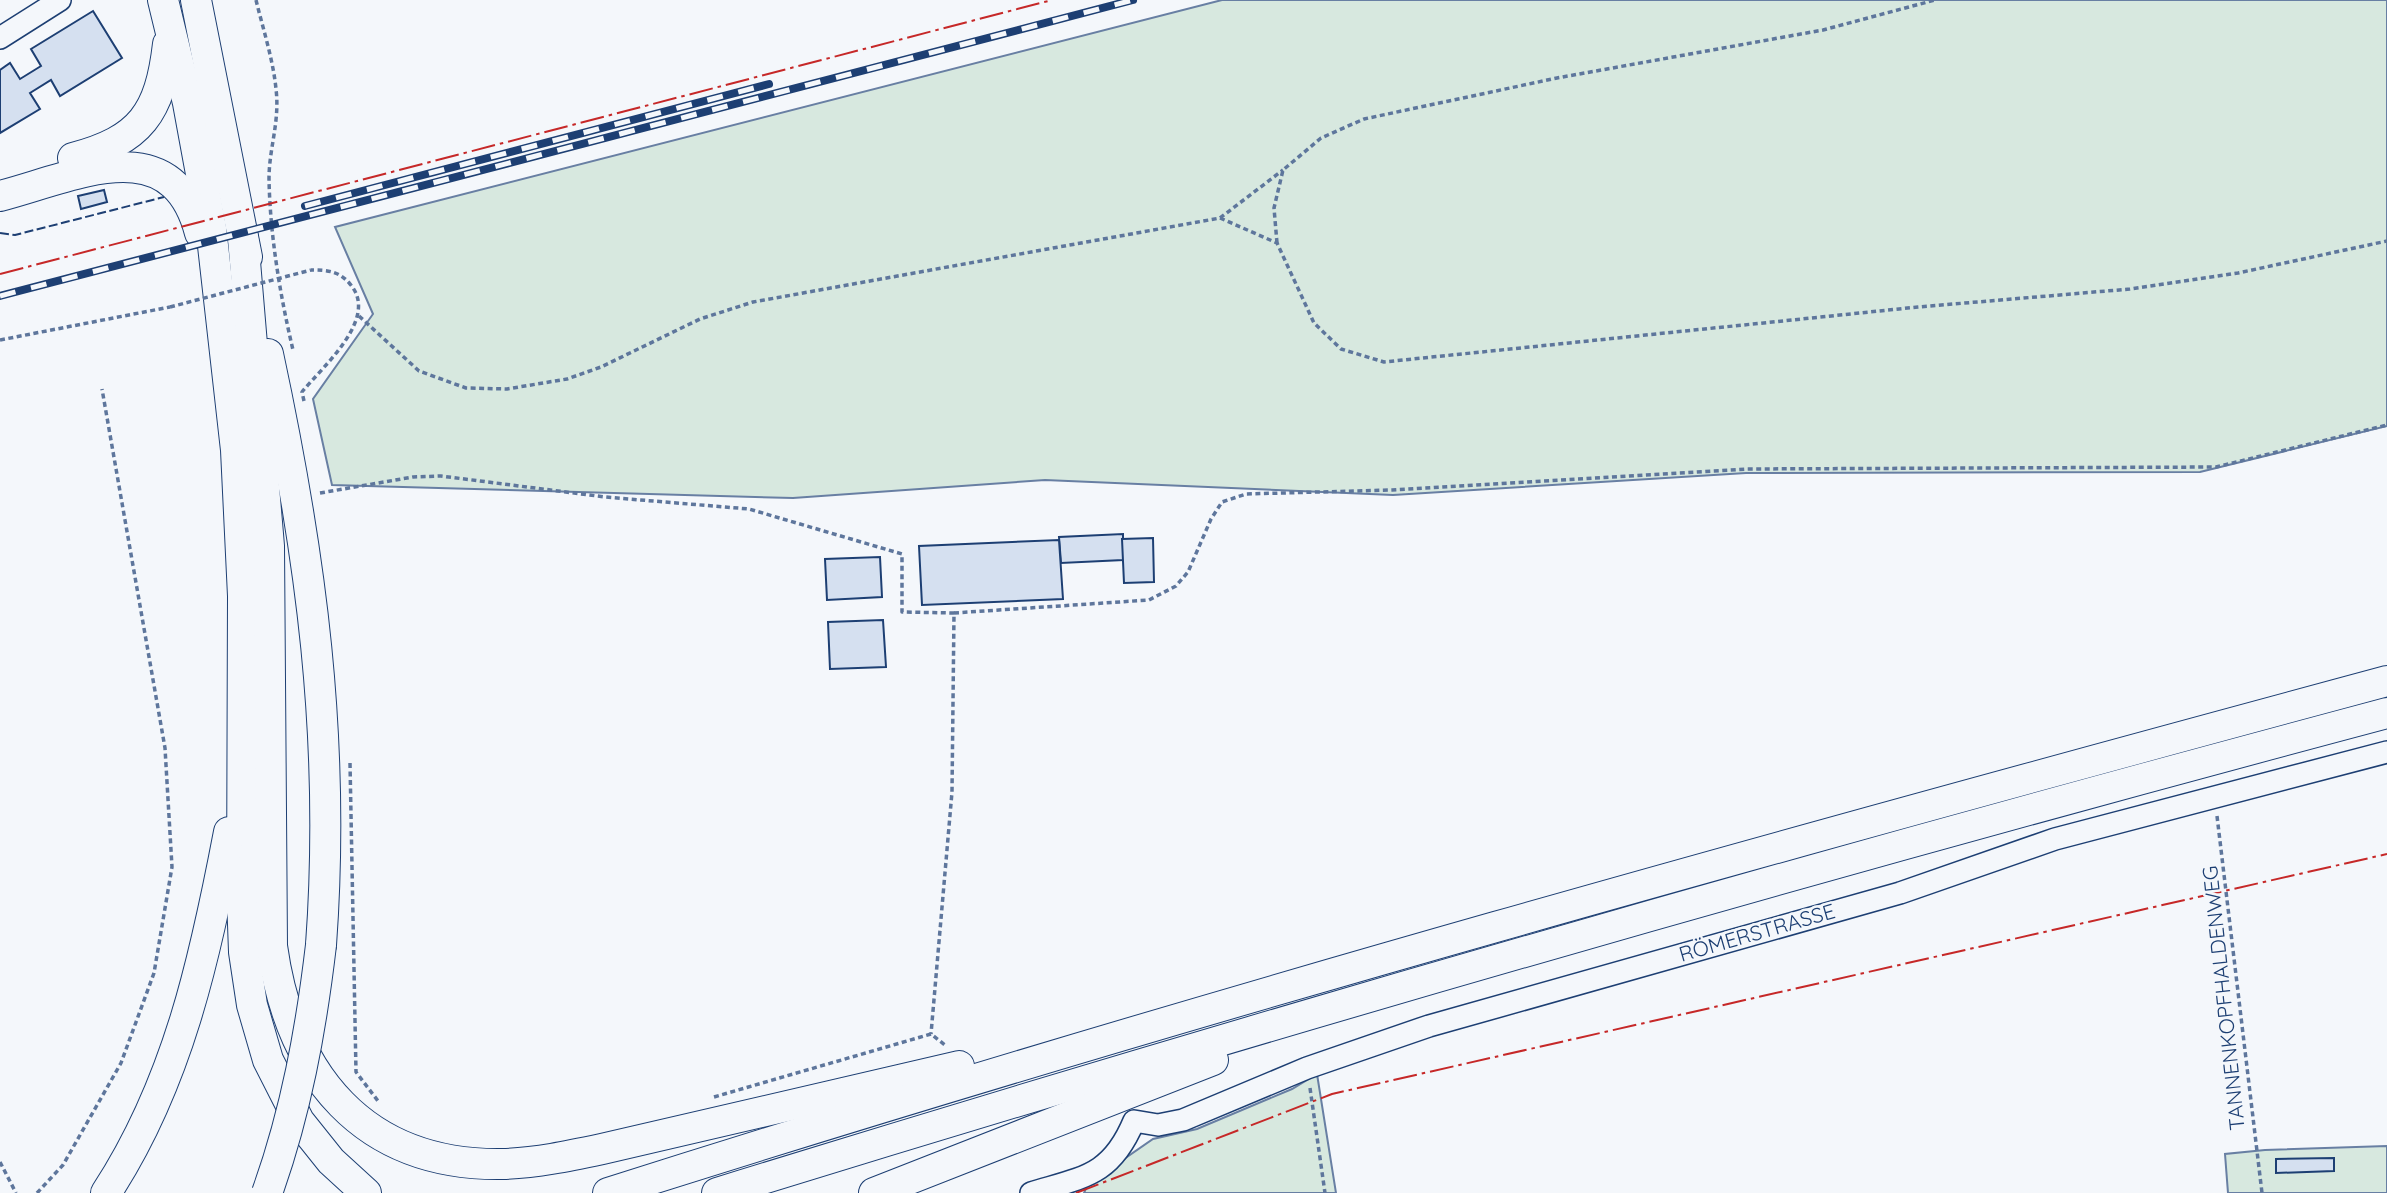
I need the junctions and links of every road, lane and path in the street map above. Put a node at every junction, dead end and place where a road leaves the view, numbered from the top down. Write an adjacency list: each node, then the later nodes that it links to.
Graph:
1 (60, 0): 7 (street)
2 (163, 0): 6 (highway)
3 (196, 0): 12 (highway)
4 (256, 0): 18 (path)
5 (1935, 0): 8 (path)
6 (169, 33): 9 (highway); 15 (highway)
7 (0, 38)
8 (1283, 170): 11 (path); 14 (path)
9 (0, 177)
10 (0, 196): 15 (highway)
11 (1220, 218): 14 (path); 16 (path)
12 (243, 238): 33 (highway); 43 (highway, bridge)
13 (2387, 241): 14 (path)
14 (1277, 243)
15 (220, 311): 30 (highway)
16 (359, 316): 17 (path, bridge); 21 (path)
17 (0, 340)
18 (295, 359)
19 (300, 381): 21 (path)
20 (102, 389): 41 (path)
21 (302, 392): 22 (path)
22 (304, 405)
23 (2387, 425): 25 (path)
24 (317, 481): 25 (path)
25 (954, 613): 34 (path)
26 (2387, 681): 33 (highway)
27 (2387, 713): 32 (highway)
28 (2387, 752): 31 (street, RÖMERSTRASSE)
29 (349, 762): 38 (path)
30 (240, 772): 42 (highway); 44 (highway)
31 (2214, 799): 36 (street, RÖMERSTRASSE); 50 (path, TANNENKOPFHALDENWEG)
32 (1364, 998): 46 (highway); 47 (highway)
33 (1198, 1013): 45 (highway)
34 (931, 1034): 35 (path); 37 (path)
35 (945, 1045)
36 (1307, 1068): 48 (street, RÖMERSTRASSE); 49 (path)
37 (707, 1098)
38 (381, 1105)
39 (0, 1162): 40 (path)
40 (16, 1193)
41 (37, 1193)
42 (106, 1193)
43 (267, 1193)
44 (366, 1193)
45 (608, 1193)
46 (717, 1193)
47 (874, 1193)
48 (1031, 1193)
49 (1325, 1193)
50 (2262, 1193)

